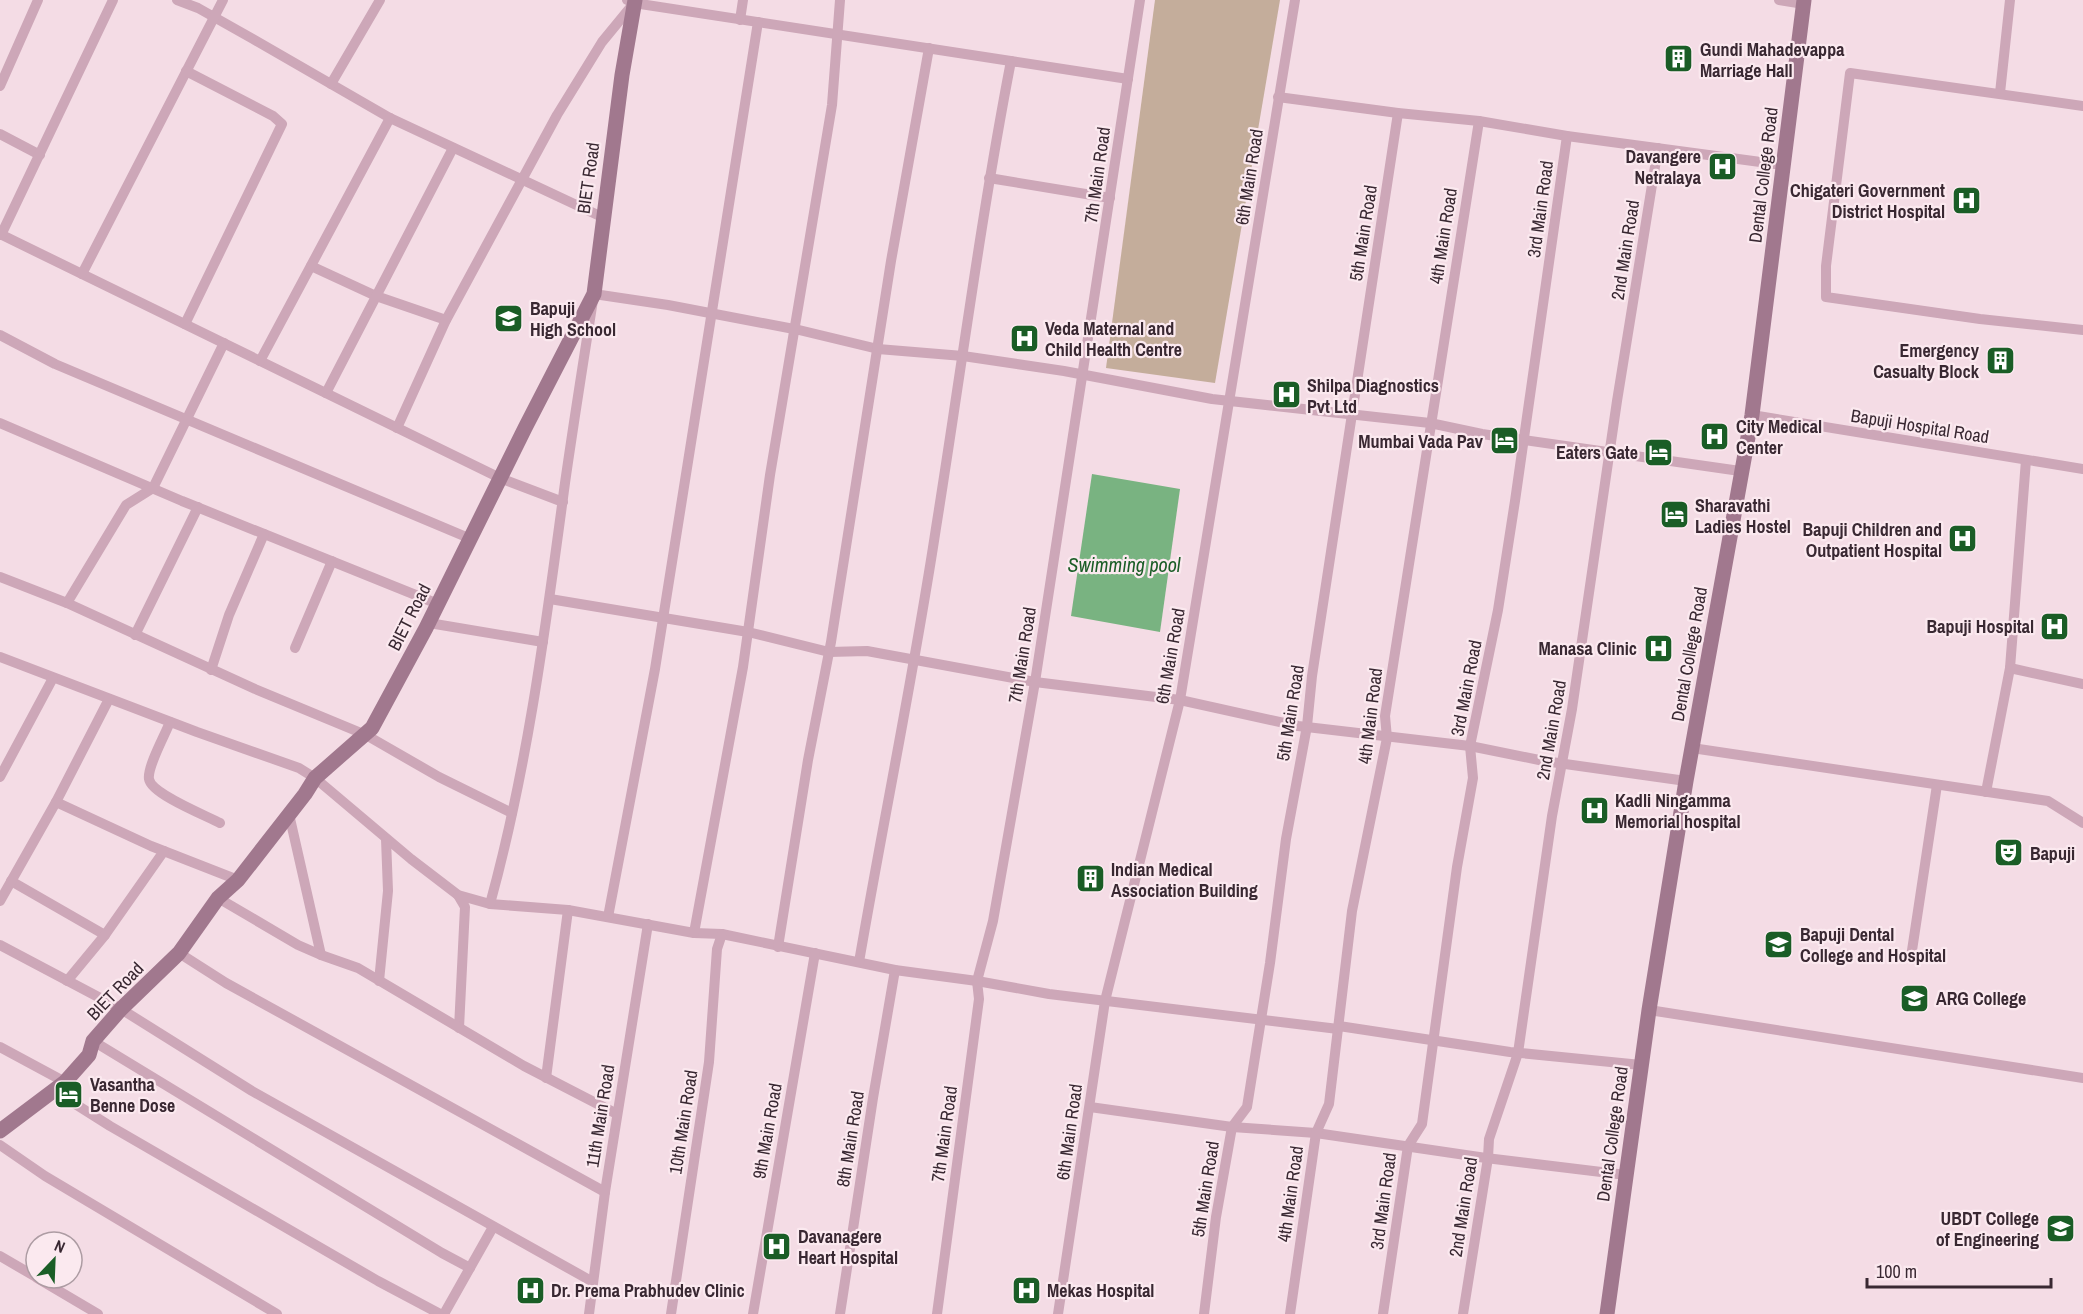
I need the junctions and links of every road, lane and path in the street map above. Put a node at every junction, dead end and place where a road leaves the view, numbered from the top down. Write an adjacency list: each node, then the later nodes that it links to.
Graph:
1 (38, 0): 23 (street)
2 (113, 0): 34 (street)
3 (177, 0): 14 (street)
4 (223, 0): 14 (street)
5 (380, 0): 22 (street)
6 (742, 0): 15 (street)
7 (840, 0): 17 (street)
8 (1140, 0): 21 (street, 7th Main Road)
9 (1295, 0): 25 (street, 6th Main Road)
10 (1779, 0): 13 (street)
11 (2010, 0): 24 (street)
12 (632, 1): 15 (street); 37 (street); 39 (street, BIET Road)
13 (1804, 2): 35 (street, Dental College Road)
14 (213, 17): 20 (street); 22 (street)
15 (740, 20): 16 (street)
16 (758, 22): 17 (street); 45 (street)
17 (836, 34): 18 (street); 48 (street)
18 (929, 48): 19 (street); 52 (street)
19 (1011, 61): 21 (street); 36 (street)
20 (186, 71): 42 (street); 47 (street)
21 (1128, 79): 38 (street, 7th Main Road)
22 (331, 84): 28 (street)
23 (0, 86)
24 (2000, 93): 26 (street); 49 (street)
25 (1278, 97): 27 (street); 57 (street, 6th Main Road)
26 (2083, 106)
27 (1398, 113): 29 (street); 59 (street, 5th Main Road)
28 (390, 118): 32 (street); 41 (street)
29 (1479, 121): 31 (street); 62 (street, 4th Main Road)
30 (0, 134): 34 (street)
31 (1567, 136): 33 (street); 64 (street, 3rd Main Road)
32 (453, 148): 37 (street); 44 (street)
33 (1658, 148): 35 (street); 65 (street, 2nd Main Road)
34 (40, 155): 40 (street)
35 (1783, 165): 58 (street, Dental College Road)
36 (989, 178): 38 (street); 53 (street)
37 (523, 181): 39 (street); 46 (street)
38 (1110, 198): 55 (street, 7th Main Road)
39 (603, 218): 43 (street, BIET Road)
40 (1, 234): 42 (street)
41 (311, 266): 44 (street); 54 (street)
42 (82, 274): 47 (street)
43 (594, 294): 45 (street); 69 (street, BIET Road); 71 (street)
44 (376, 296): 46 (street); 56 (street)
45 (711, 313): 48 (street); 80 (street)
46 (446, 320): 63 (street)
47 (185, 324): 51 (street)
48 (795, 329): 52 (street); 82 (street)
49 (2083, 330)
50 (0, 335): 60 (street)
51 (224, 343): 54 (street); 60 (street)
52 (878, 349): 53 (street); 86 (street)
53 (963, 356): 55 (street); 88 (street)
54 (260, 361): 56 (street)
55 (1084, 375): 57 (street); 92 (street, 7th Main Road)
56 (326, 393): 63 (street)
57 (1229, 400): 59 (street); 95 (street, 6th Main Road)
58 (1752, 414): 66 (street, Bapuji Hospital Road); 68 (street, Dental College Road)
59 (1352, 415): 62 (street); 97 (street, 5th Main Road)
60 (187, 418): 70 (street); 74 (street)
61 (0, 423): 70 (street)
62 (1430, 423): 64 (street); 99 (street, 4th Main Road)
63 (398, 428): 69 (street)
64 (1523, 439): 65 (street); 100 (street, 3rd Main Road)
65 (1610, 452): 68 (street); 102 (street, 2nd Main Road)
66 (2026, 460): 67 (street, Bapuji Hospital Road); 89 (street)
67 (2083, 469)
68 (1740, 471): 101 (street, Dental College Road)
69 (500, 478): 71 (street); 74 (street, BIET Road)
70 (153, 488): 72 (street); 78 (street)
71 (562, 502): 77 (street)
72 (198, 507): 73 (street); 83 (street)
73 (264, 534): 75 (street); 90 (street)
74 (471, 539): 79 (street, BIET Road)
75 (333, 561): 79 (street); 85 (street)
76 (0, 578): 78 (street)
77 (550, 599): 80 (street); 84 (street)
78 (67, 603): 83 (street)
79 (438, 604): 81 (street, BIET Road)
80 (663, 619): 82 (street); 122 (street)
81 (429, 623): 84 (street); 98 (street, BIET Road)
82 (748, 632): 86 (street); 124 (street)
83 (135, 635): 90 (street)
84 (543, 642): 109 (street)
85 (295, 648)
86 (829, 652): 88 (street); 128 (street)
87 (0, 657): 91 (street)
88 (914, 660): 92 (street); 133 (street)
89 (2010, 668): 93 (street); 107 (street)
90 (211, 670): 98 (street)
91 (53, 678): 94 (street); 103 (street)
92 (1035, 682): 95 (street); 137 (street, 7th Main Road)
93 (2083, 684)
94 (109, 699): 96 (street); 108 (street)
95 (1180, 700): 97 (street); 138 (street, 6th Main Road)
96 (170, 722): 104 (street); 111 (street)
97 (1307, 726): 99 (street); 141 (street, 5th Main Road)
98 (366, 735): 104 (street, BIET Road); 109 (street)
99 (1387, 738): 100 (street); 142 (street, 4th Main Road)
100 (1470, 746): 102 (street); 145 (street, 3rd Main Road)
101 (1692, 748): 105 (street, Dental College Road); 106 (street)
102 (1562, 764): 105 (street); 147 (street, 2nd Main Road)
103 (0, 777)
104 (315, 778): 110 (street, BIET Road); 113 (street)
105 (1686, 781): 140 (street, Dental College Road)
106 (1936, 785): 107 (street); 132 (street)
107 (1986, 792): 112 (street)
108 (56, 802): 114 (street); 116 (street)
109 (512, 813): 120 (street)
110 (289, 814): 115 (street, BIET Road); 131 (street)
111 (220, 823)
112 (2083, 823)
113 (386, 839): 117 (street); 136 (street)
114 (165, 851): 115 (street); 126 (street)
115 (238, 880): 118 (street, BIET Road)
116 (11, 881): 119 (street); 126 (street)
117 (458, 895): 120 (street); 143 (street)
118 (218, 897): 129 (street, BIET Road); 131 (street)
119 (0, 901)
120 (490, 904): 121 (street)
121 (568, 910): 122 (street); 149 (street)
122 (608, 917): 123 (street)
123 (648, 924): 124 (street); 153 (street, 11th Main Road)
124 (694, 933): 125 (street)
125 (722, 934): 128 (street); 172 (street, 10th Main Road)
126 (105, 935): 135 (street)
127 (0, 945): 135 (street)
128 (778, 947): 130 (street)
129 (179, 953): 139 (street, BIET Road); 161 (street)
130 (815, 953): 133 (street); 173 (street, 9th Main Road)
131 (321, 955): 136 (street)
132 (1911, 957)
133 (858, 962): 134 (street)
134 (895, 970): 137 (street); 174 (street, 8th Main Road)
135 (68, 981): 139 (street)
136 (379, 981): 143 (street)
137 (977, 981): 138 (street); 175 (street, 7th Main Road)
138 (1105, 1001): 141 (street); 152 (street, 6th Main Road)
139 (121, 1009): 144 (street, BIET Road); 162 (street)
140 (1649, 1010): 148 (street, Dental College Road); 150 (street)
141 (1261, 1019): 142 (street); 154 (street, 5th Main Road)
142 (1339, 1026): 145 (street); 156 (street, 4th Main Road)
143 (459, 1028): 149 (street)
144 (93, 1041): 151 (street, BIET Road); 164 (street)
145 (1433, 1042): 147 (street); 158 (street, 3rd Main Road)
146 (0, 1047): 151 (street)
147 (1518, 1053): 148 (street); 159 (street, 2nd Main Road)
148 (1641, 1065): 160 (street, Dental College Road)
149 (546, 1077): 153 (street)
150 (2083, 1078)
151 (59, 1086): 155 (street, BIET Road); 170 (street)
152 (1090, 1107): 154 (street); 176 (street, 6th Main Road)
153 (617, 1114): 161 (street, 11th Main Road)
154 (1232, 1127): 156 (street); 177 (street, 5th Main Road)
155 (0, 1131)
156 (1316, 1133): 158 (street); 178 (street, 4th Main Road)
157 (0, 1145): 169 (street)
158 (1408, 1146): 159 (street); 179 (street, 3rd Main Road)
159 (1488, 1158): 160 (street); 180 (street, 2nd Main Road)
160 (1626, 1174): 181 (street, Dental College Road)
161 (604, 1192): 166 (street, 11th Main Road)
162 (493, 1227): 164 (street); 166 (street)
163 (0, 1256): 165 (street)
164 (470, 1268): 170 (street)
165 (24, 1271)
166 (593, 1282): 171 (street, 11th Main Road)
167 (56, 1290): 168 (street)
168 (97, 1314)
169 (277, 1314)
170 (442, 1314)
171 (589, 1314)
172 (671, 1314)
173 (753, 1314)
174 (840, 1314)
175 (937, 1314)
176 (1059, 1314)
177 (1204, 1314)
178 (1290, 1314)
179 (1383, 1314)
180 (1463, 1314)
181 (1607, 1314)

